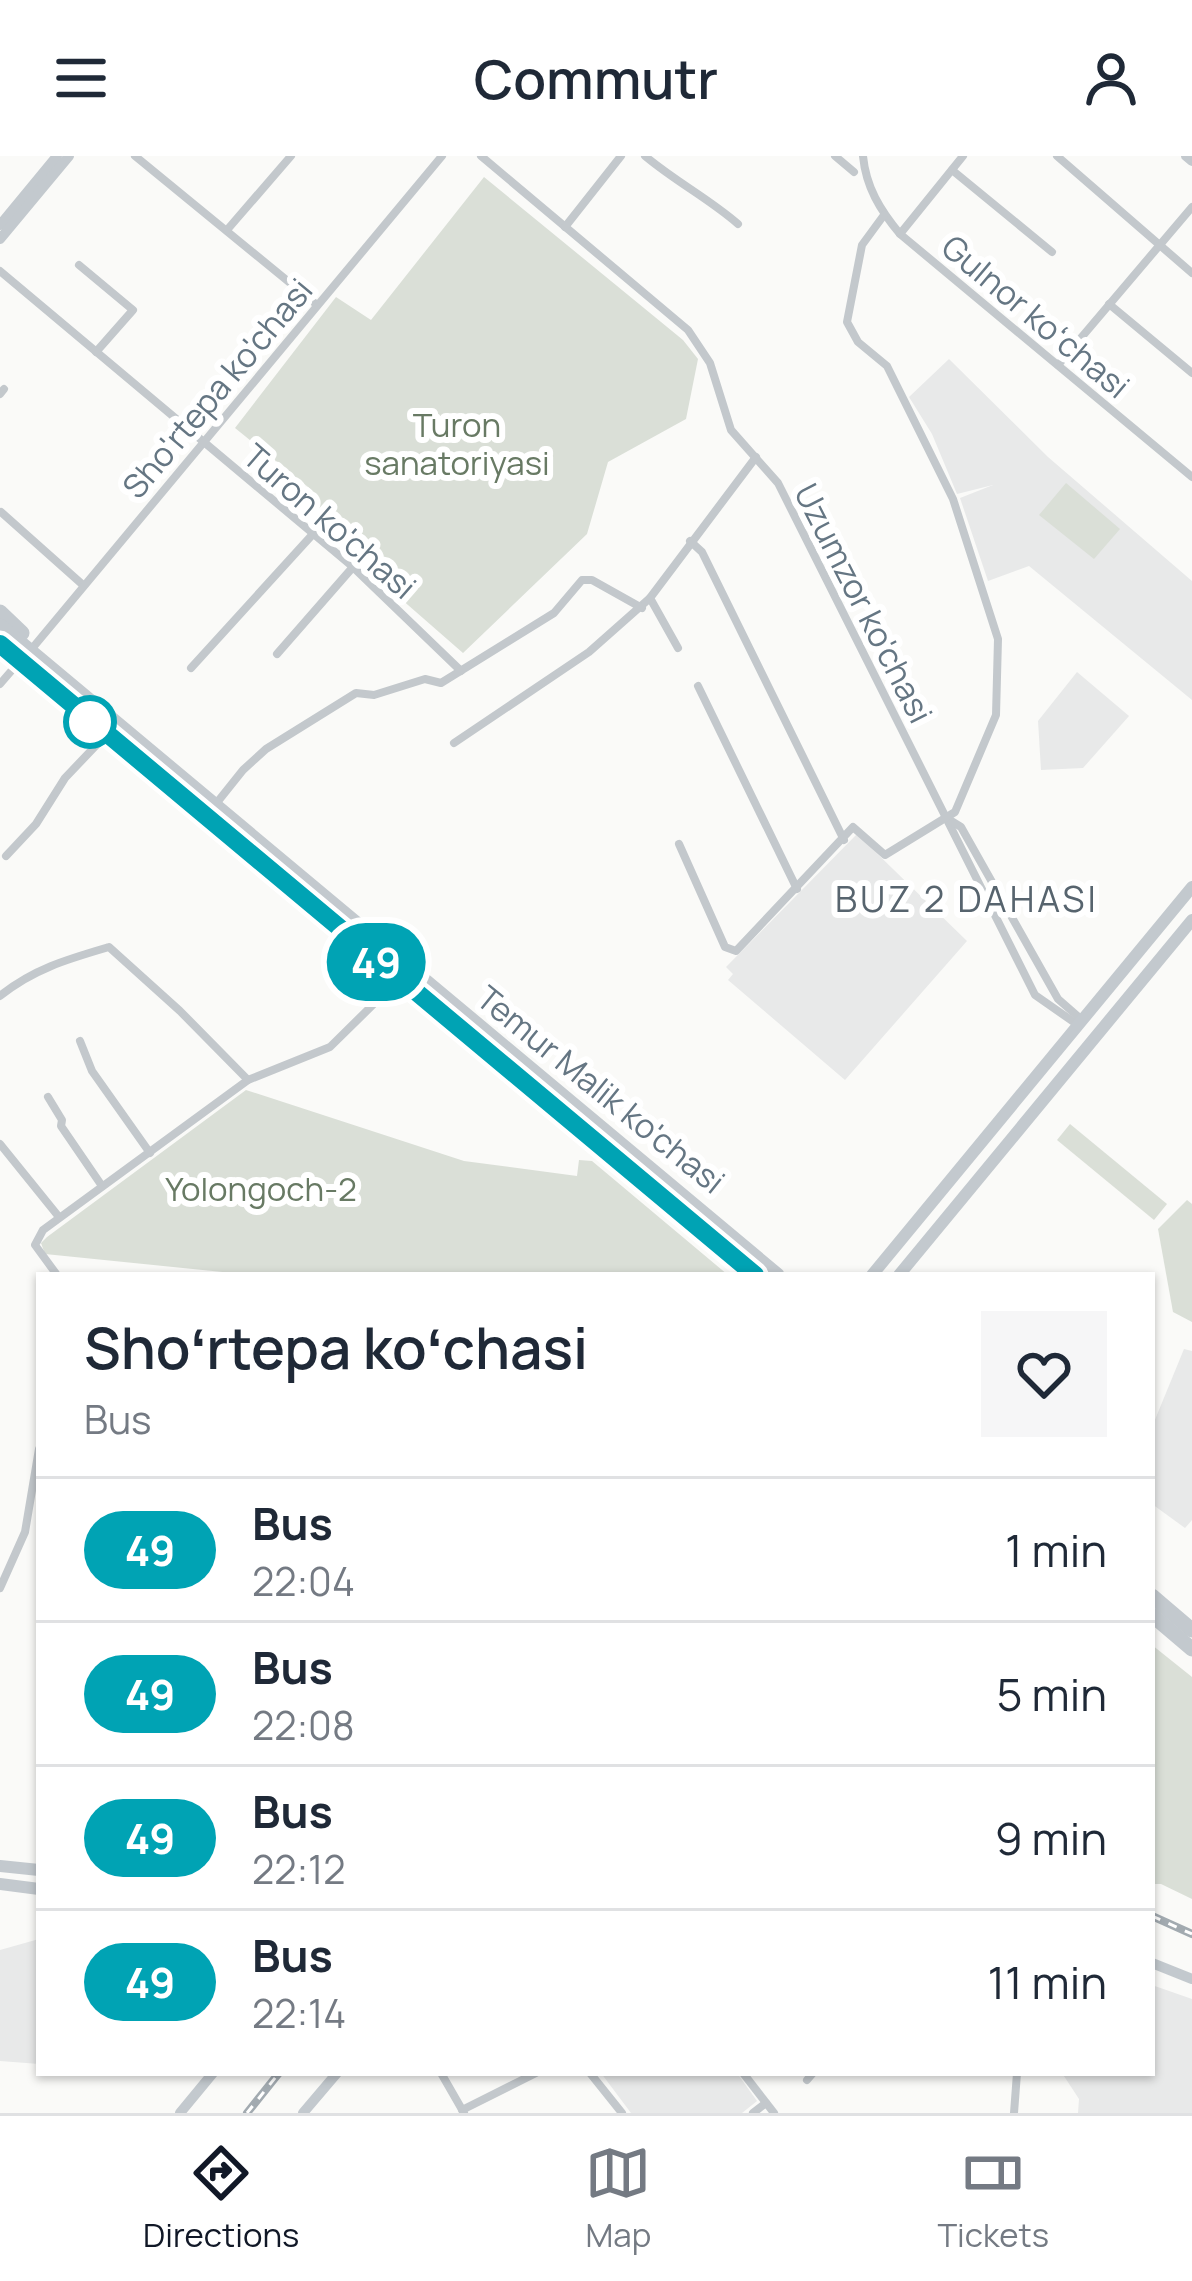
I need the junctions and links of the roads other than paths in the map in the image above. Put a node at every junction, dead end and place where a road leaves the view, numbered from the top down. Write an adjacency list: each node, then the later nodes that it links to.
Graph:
1 (58, 156): 18 (main road)
2 (69, 156): 22 (main road)
3 (135, 156): 20 (street)
4 (291, 156): 20 (street)
5 (442, 156): 29 (street, Sho'rtepa ko'chasi)
6 (481, 156): 19 (street)
7 (621, 156): 19 (street)
8 (645, 156): 17 (street)
9 (835, 156): 14 (street)
10 (863, 156): 16 (street, Gulnor koʻchasi)
11 (963, 156): 13 (street)
12 (1057, 156): 23 (street)
13 (952, 170): 21 (street); 24 (street)
14 (854, 172)
15 (1192, 207): 23 (street)
16 (884, 215): 21 (street, Gulnor koʻchasi); 57 (street)
17 (738, 224)
18 (0, 225)
19 (566, 227): 34 (street, Uzumzor ko'chasi)
20 (227, 230): 29 (street)
21 (900, 234): 31 (street, Gulnor koʻchasi)
22 (0, 238)
23 (1160, 246): 27 (street); 28 (street)
24 (1052, 252)
25 (79, 265): 30 (street)
26 (0, 271): 30 (street, Turon ko'chasi)
27 (1192, 273)
28 (1109, 304): 31 (street); 32 (street)
29 (317, 305): 33 (street, Sho'rtepa ko'chasi)
30 (97, 352): 33 (street, Turon ko'chasi)
31 (1058, 365): 35 (street, Gulnor koʻchasi)
32 (1192, 373)
33 (201, 442): 37 (street, Turon ko'chasi); 40 (street, Sho'rtepa ko'chasi)
34 (756, 458): 38 (street); 57 (street, Uzumzor ko'chasi)
35 (1192, 477)
36 (1, 512): 40 (street)
37 (313, 534): 39 (street, Turon ko'chasi); 49 (street)
38 (690, 541): 41 (street); 58 (street)
39 (353, 567): 47 (street); 50 (street, Turon ko'chasi)
40 (83, 585): 48 (street, Sho'rtepa ko'chasi)
41 (650, 598): 42 (street); 46 (street)
42 (642, 608): 50 (street); 55 (street)
43 (0, 612): 48 (highway)
44 (0, 626): 48 (highway, Temur Malik ko'chasi)
45 (0, 644): 48 (highway, Temur Malik ko'chasi)
46 (678, 648)
47 (278, 654)
48 (19, 656): 51 (street, Sho'rtepa ko'chasi); 53 (highway, Temur Malik ko'chasi)
49 (191, 668)
50 (461, 671): 56 (street)
51 (0, 684)
52 (698, 686): 62 (street)
53 (73, 697): 54 (highway, Temur Malik ko'chasi); 56 (highway, Temur Malik ko'chasi)
54 (106, 735): 60 (street); 66 (highway, Temur Malik ko'chasi)
55 (454, 742)
56 (214, 806): 82 (highway, Temur Malik ko'chasi)
57 (946, 818): 58 (street); 68 (street, Uzumzor ko'chasi); 68 (street, Uzumzor ko'chasi)
58 (844, 840): 62 (street)
59 (679, 844): 62 (street)
60 (6, 856)
61 (1192, 887): 64 (main road)
62 (797, 889)
63 (1192, 920): 65 (main road)
64 (1148, 940): 65 (main road); 68 (main road)
65 (1164, 954): 73 (main road)
66 (398, 980): 70 (street); 81 (highway, Temur Malik ko'chasi)
67 (0, 996): 70 (street)
68 (1080, 1022): 72 (main road)
69 (80, 1040): 75 (street)
70 (248, 1080): 75 (street)
71 (48, 1097): 78 (street)
72 (1015, 1101): 73 (main road); 76 (main road)
73 (1031, 1114): 77 (main road)
74 (0, 1144): 79 (street)
75 (150, 1153): 78 (street)
76 (962, 1166): 77 (main road); 83 (main road)
77 (978, 1179): 84 (main road)
78 (102, 1186): 79 (street)
79 (59, 1216): 80 (street)
80 (55, 1272)
81 (752, 1272)
82 (773, 1272)
83 (874, 1272)
84 (901, 1272)
85 (36, 1467): 86 (street)
86 (0, 1588)
87 (1155, 1599): 89 (highway)
88 (1155, 1618): 90 (highway)
89 (1192, 1630)
90 (1192, 1649)
91 (0, 1866): 92 (main road)
92 (36, 1870)
93 (0, 1884): 94 (main road)
94 (36, 1889)
95 (1155, 1962): 96 (main road)
96 (1192, 1977)
97 (211, 2076): 106 (main road)
98 (332, 2076): 107 (main road)
99 (443, 2076): 105 (street)
100 (530, 2076): 105 (street)
101 (592, 2076): 108 (street)
102 (745, 2076): 104 (street)
103 (1017, 2076): 111 (street)
104 (766, 2103): 109 (street); 110 (street)
105 (463, 2112)
106 (180, 2113)
107 (301, 2113)
108 (622, 2113)
109 (753, 2113)
110 (774, 2113)
111 (1014, 2113)

